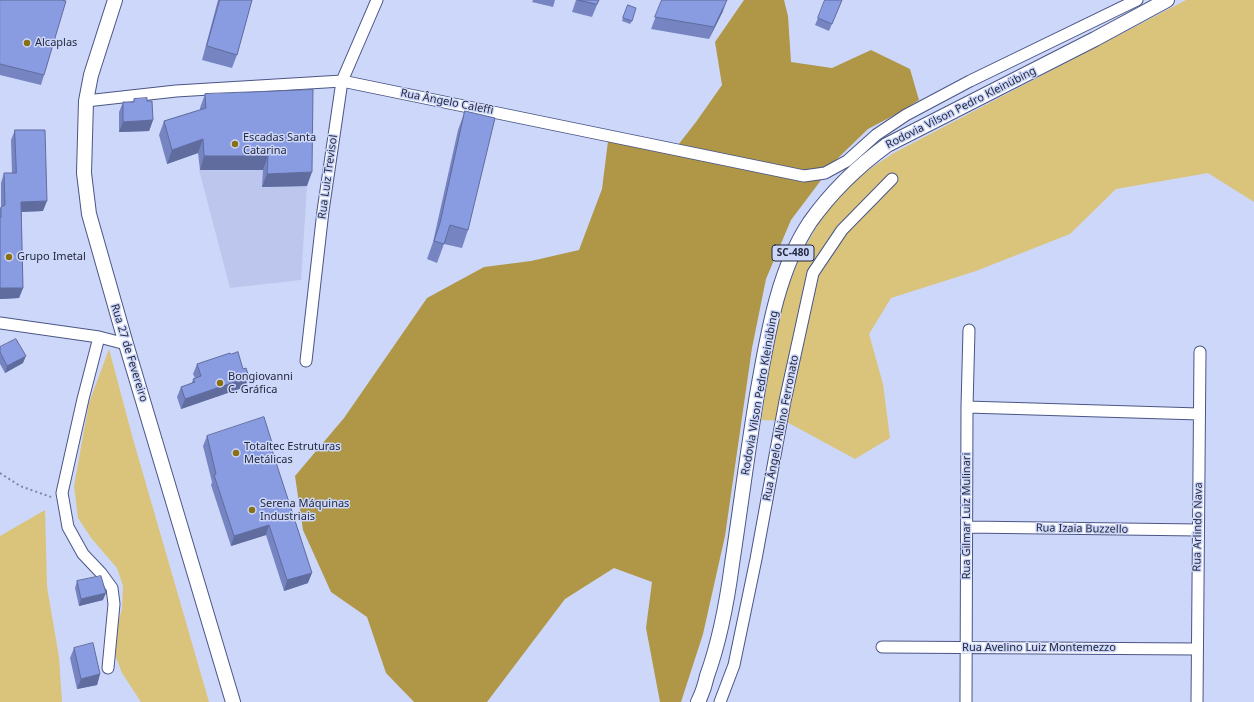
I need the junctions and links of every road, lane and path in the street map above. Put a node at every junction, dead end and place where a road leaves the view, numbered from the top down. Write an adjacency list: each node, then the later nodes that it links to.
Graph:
1 (115, 0): 7 (main road, Rua 27 de Fevereiro)
2 (377, 0): 6 (street, Rua Luiz Trevisol)
3 (1137, 0): 6 (street, Rua Ângelo Caleffi)
4 (1141, 0): 5 (street)
5 (1162, 3): 26 (main road, Rodovia Vilson Pedro Kleinübing / SC-480)
6 (342, 81): 7 (street, Rua Ângelo Caleffi); 14 (street, Rua Luiz Trevisol)
7 (86, 101): 12 (main road, Rua 27 de Fevereiro)
8 (892, 179): 27 (street, Rua Ângelo Albino Ferronato)
9 (0, 323): 11 (street)
10 (969, 330): 15 (street, Rua Gilmar Luiz Mulinari)
11 (100, 337): 12 (street); 18 (street)
12 (126, 344): 25 (main road, Rua 27 de Fevereiro)
13 (1200, 352): 16 (street, Rua Arlindo Nava)
14 (306, 361)
15 (967, 407): 16 (street); 19 (street, Rua Gilmar Luiz Mulinari)
16 (1199, 414): 20 (street, Rua Arlindo Nava)
17 (0, 473): 18 (path)
18 (63, 503): 24 (street)
19 (966, 527): 20 (street, Rua Izaia Buzzello); 22 (street, Rua Gilmar Luiz Mulinari)
20 (1198, 530): 23 (street, Rua Arlindo Nava)
21 (882, 647): 22 (street, Rua Avelino Luiz Montemezzo)
22 (966, 647): 23 (street, Rua Avelino Luiz Montemezzo); 28 (street, Rua Gilmar Luiz Mulinari)
23 (1196, 649): 29 (street, Rua Arlindo Nava)
24 (108, 668)
25 (233, 702)
26 (698, 702)
27 (720, 702)
28 (966, 702)
29 (1196, 702)

